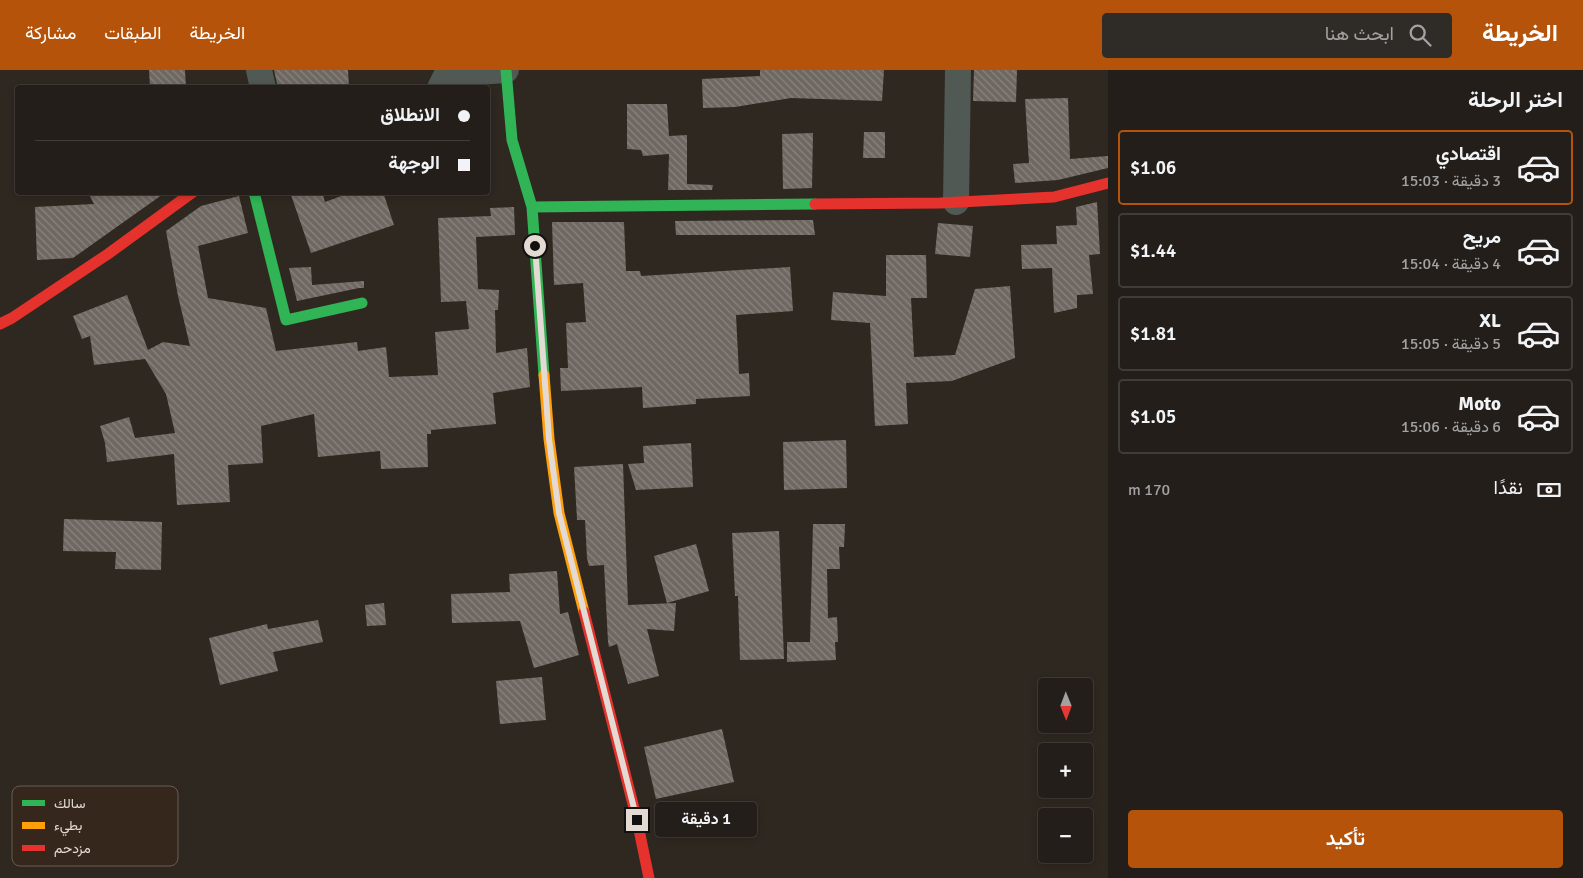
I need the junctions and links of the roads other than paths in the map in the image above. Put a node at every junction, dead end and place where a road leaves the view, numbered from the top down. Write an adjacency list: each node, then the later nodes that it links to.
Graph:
1 (259, 70): 4 (street)
2 (506, 70): 5 (street); 10 (street)
3 (958, 70): 9 (street)
4 (262, 85)
5 (442, 85)
6 (1108, 183): 9 (street)
7 (189, 195): 12 (street)
8 (255, 195): 11 (street)
9 (956, 202): 10 (street)
10 (532, 208): 13 (street)
11 (362, 303)
12 (0, 324)
13 (649, 878)

